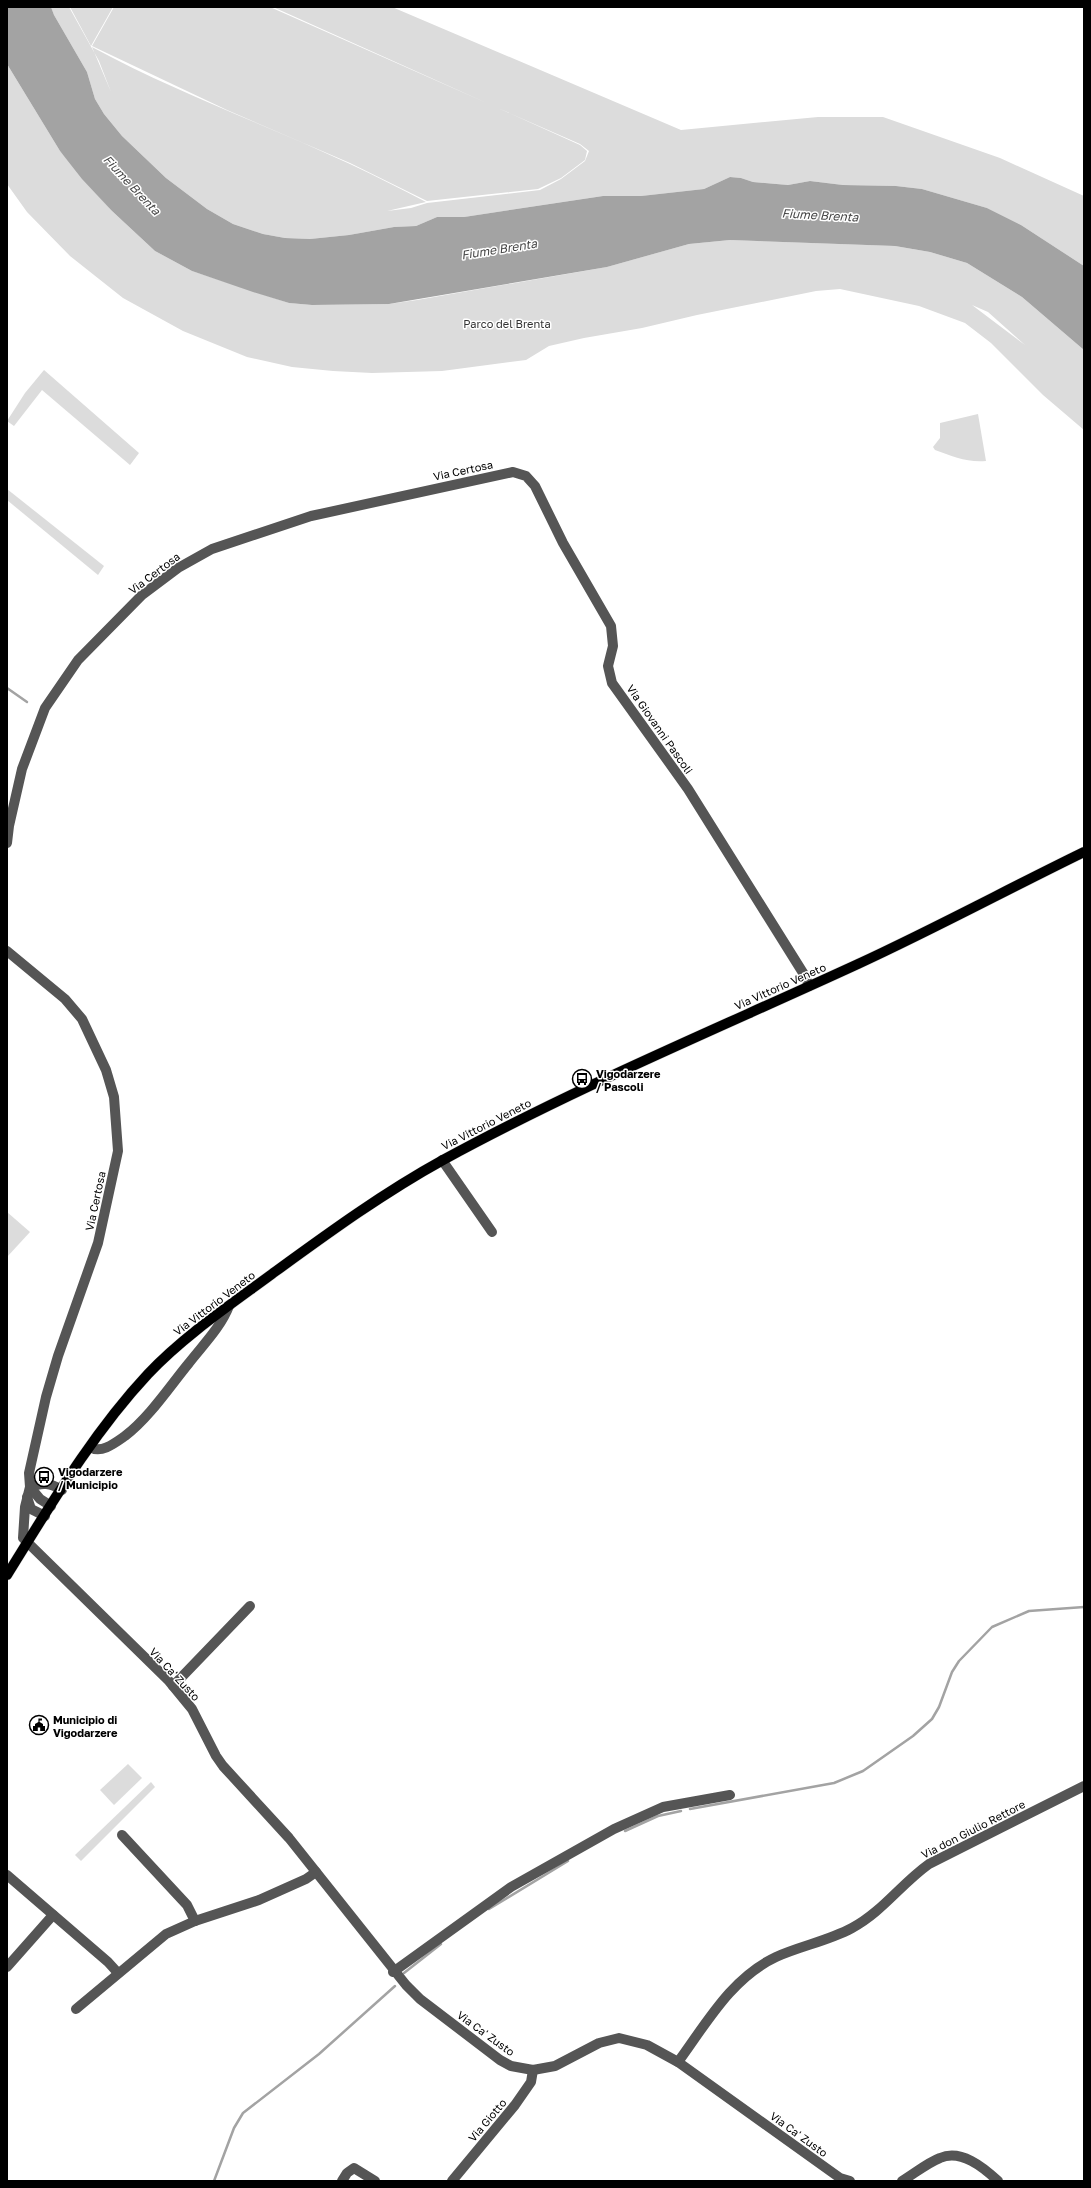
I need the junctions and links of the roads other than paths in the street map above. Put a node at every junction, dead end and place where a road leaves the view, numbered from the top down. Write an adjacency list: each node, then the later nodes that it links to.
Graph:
1 (526, 476): 2 (street, Via Certosa); 5 (street, Via Giovanni Pascoli)
2 (7, 843)
3 (1084, 852): 5 (main road, Via Vittorio Veneto)
4 (7, 951): 10 (street, Via Certosa)
5 (809, 986): 6 (main road, Via Vittorio Veneto)
6 (442, 1160): 7 (street); 8 (main road, Via Vittorio Veneto)
7 (492, 1232)
8 (229, 1306): 9 (main road, Via Vittorio Veneto); 9 (street)
9 (90, 1447): 11 (main road, Via Vittorio Veneto)
10 (30, 1487): 11 (street); 12 (street, Via Certosa); 13 (street)
11 (62, 1490): 13 (main road, Via Vittorio Veneto)
12 (27, 1497): 14 (street); 15 (street, Via Certosa)
13 (51, 1506): 14 (main road, Via Vittorio Veneto)
14 (45, 1516): 15 (main road, Via Vittorio Veneto)
15 (27, 1544): 16 (main road, Via Vittorio Veneto); 18 (street, Via Ca' Zusto)
16 (9, 1571)
17 (250, 1606): 18 (street)
18 (173, 1686): 22 (street, Via Ca' Zusto)
19 (1084, 1786): 30 (street, Via don Giulio Rettore)
20 (730, 1796): 27 (street)
21 (122, 1835): 25 (street)
22 (316, 1872): 25 (street); 27 (street, Via Ca' Zusto)
23 (7, 1875): 24 (street)
24 (53, 1915): 26 (street); 28 (street)
25 (195, 1921): 28 (street)
26 (7, 1967)
27 (394, 1972): 31 (street, Via Ca' Zusto)
28 (118, 1973): 29 (street)
29 (76, 2009)
30 (678, 2062): 31 (street, Via Ca' Zusto); 35 (street, Via Ca' Zusto)
31 (533, 2070): 34 (street, Via Giotto)
32 (342, 2181): 33 (street)
33 (375, 2181)
34 (452, 2181)
35 (850, 2181)
36 (902, 2181): 37 (street)
37 (998, 2181)

